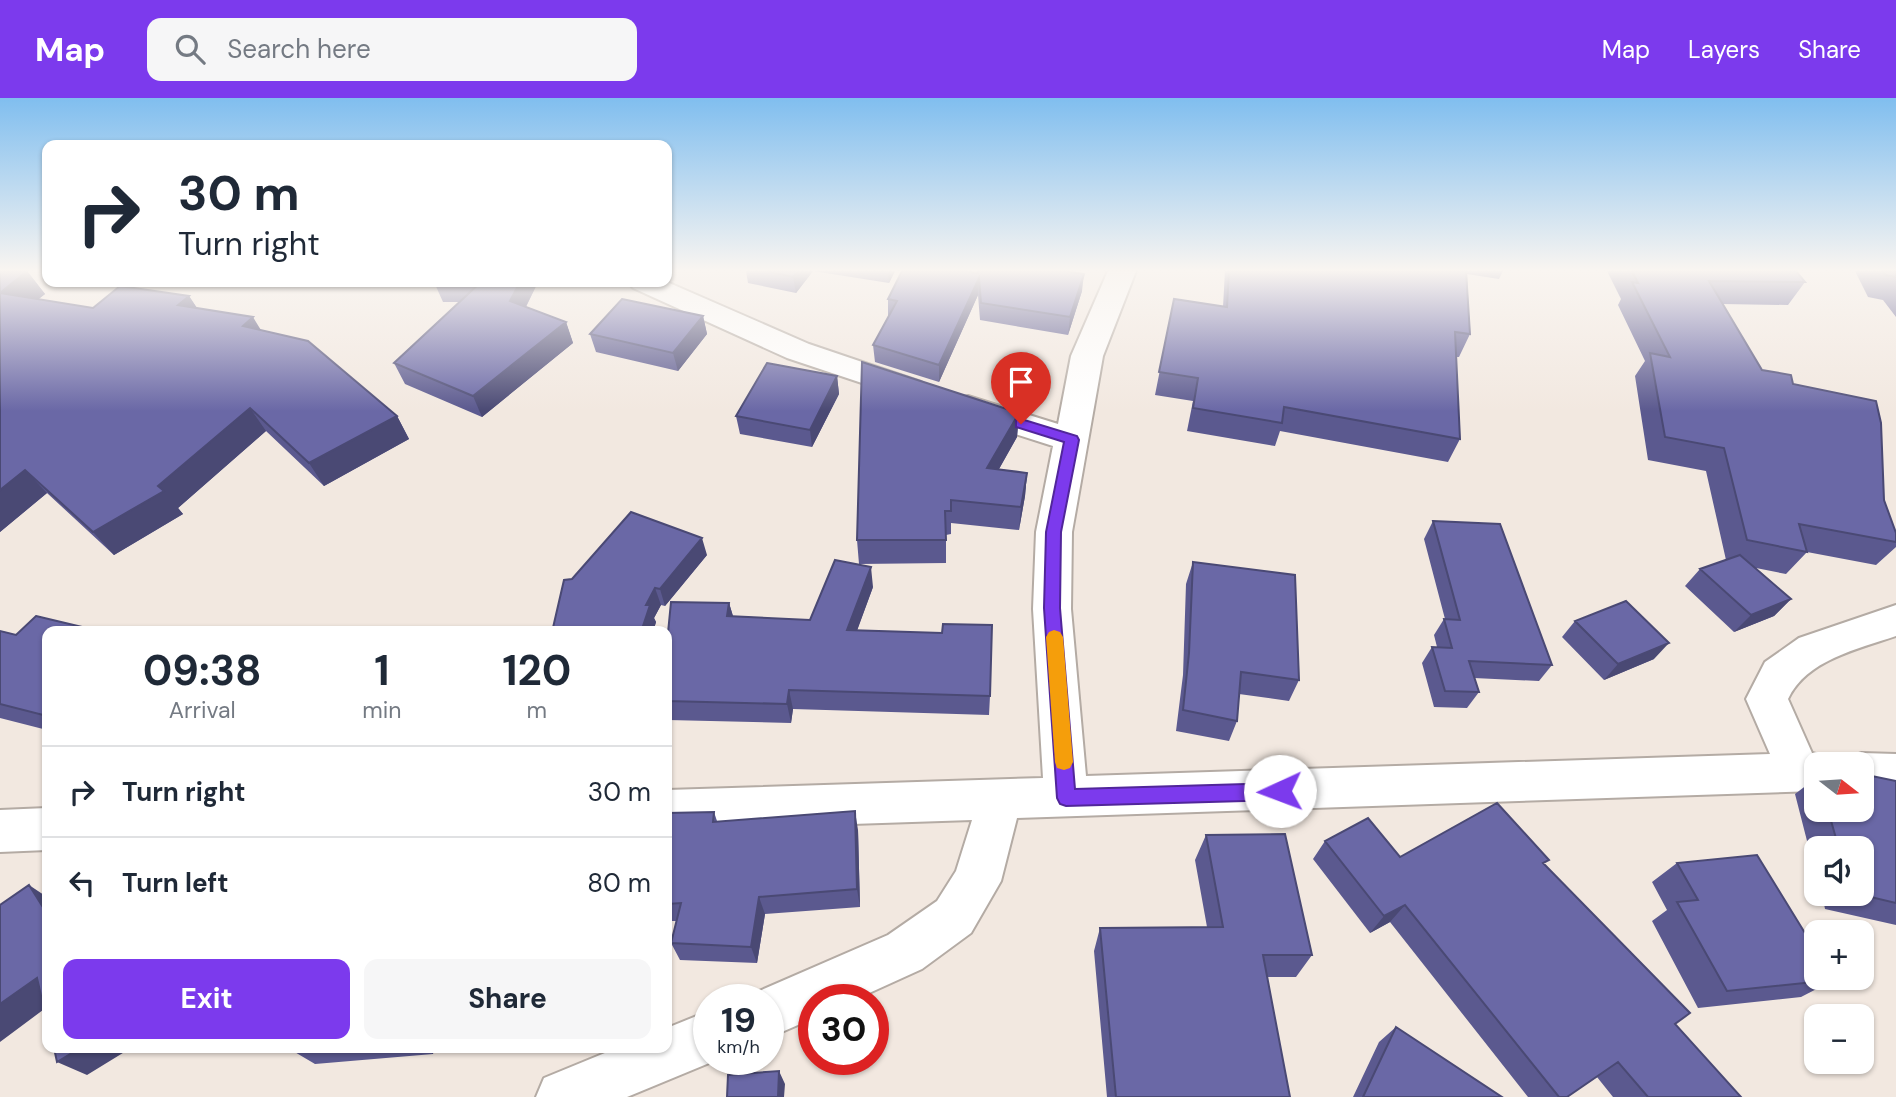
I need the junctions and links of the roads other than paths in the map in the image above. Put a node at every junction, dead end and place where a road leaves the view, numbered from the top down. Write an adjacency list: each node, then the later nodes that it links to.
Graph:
1 (723, 318): 3 (street)
2 (1103, 318): 3 (street)
3 (1072, 440): 9 (street)
4 (1896, 620): 5 (street)
5 (1804, 765)
6 (1804, 772): 9 (street)
7 (1874, 772): 8 (street)
8 (1896, 773)
9 (1066, 798): 10 (street)
10 (1000, 800): 11 (street); 14 (street)
11 (672, 810)
12 (42, 829): 13 (street)
13 (0, 831)
14 (784, 1006)
15 (693, 1044): 16 (street)
16 (672, 1052)
17 (670, 1053): 18 (street)
18 (563, 1097)

